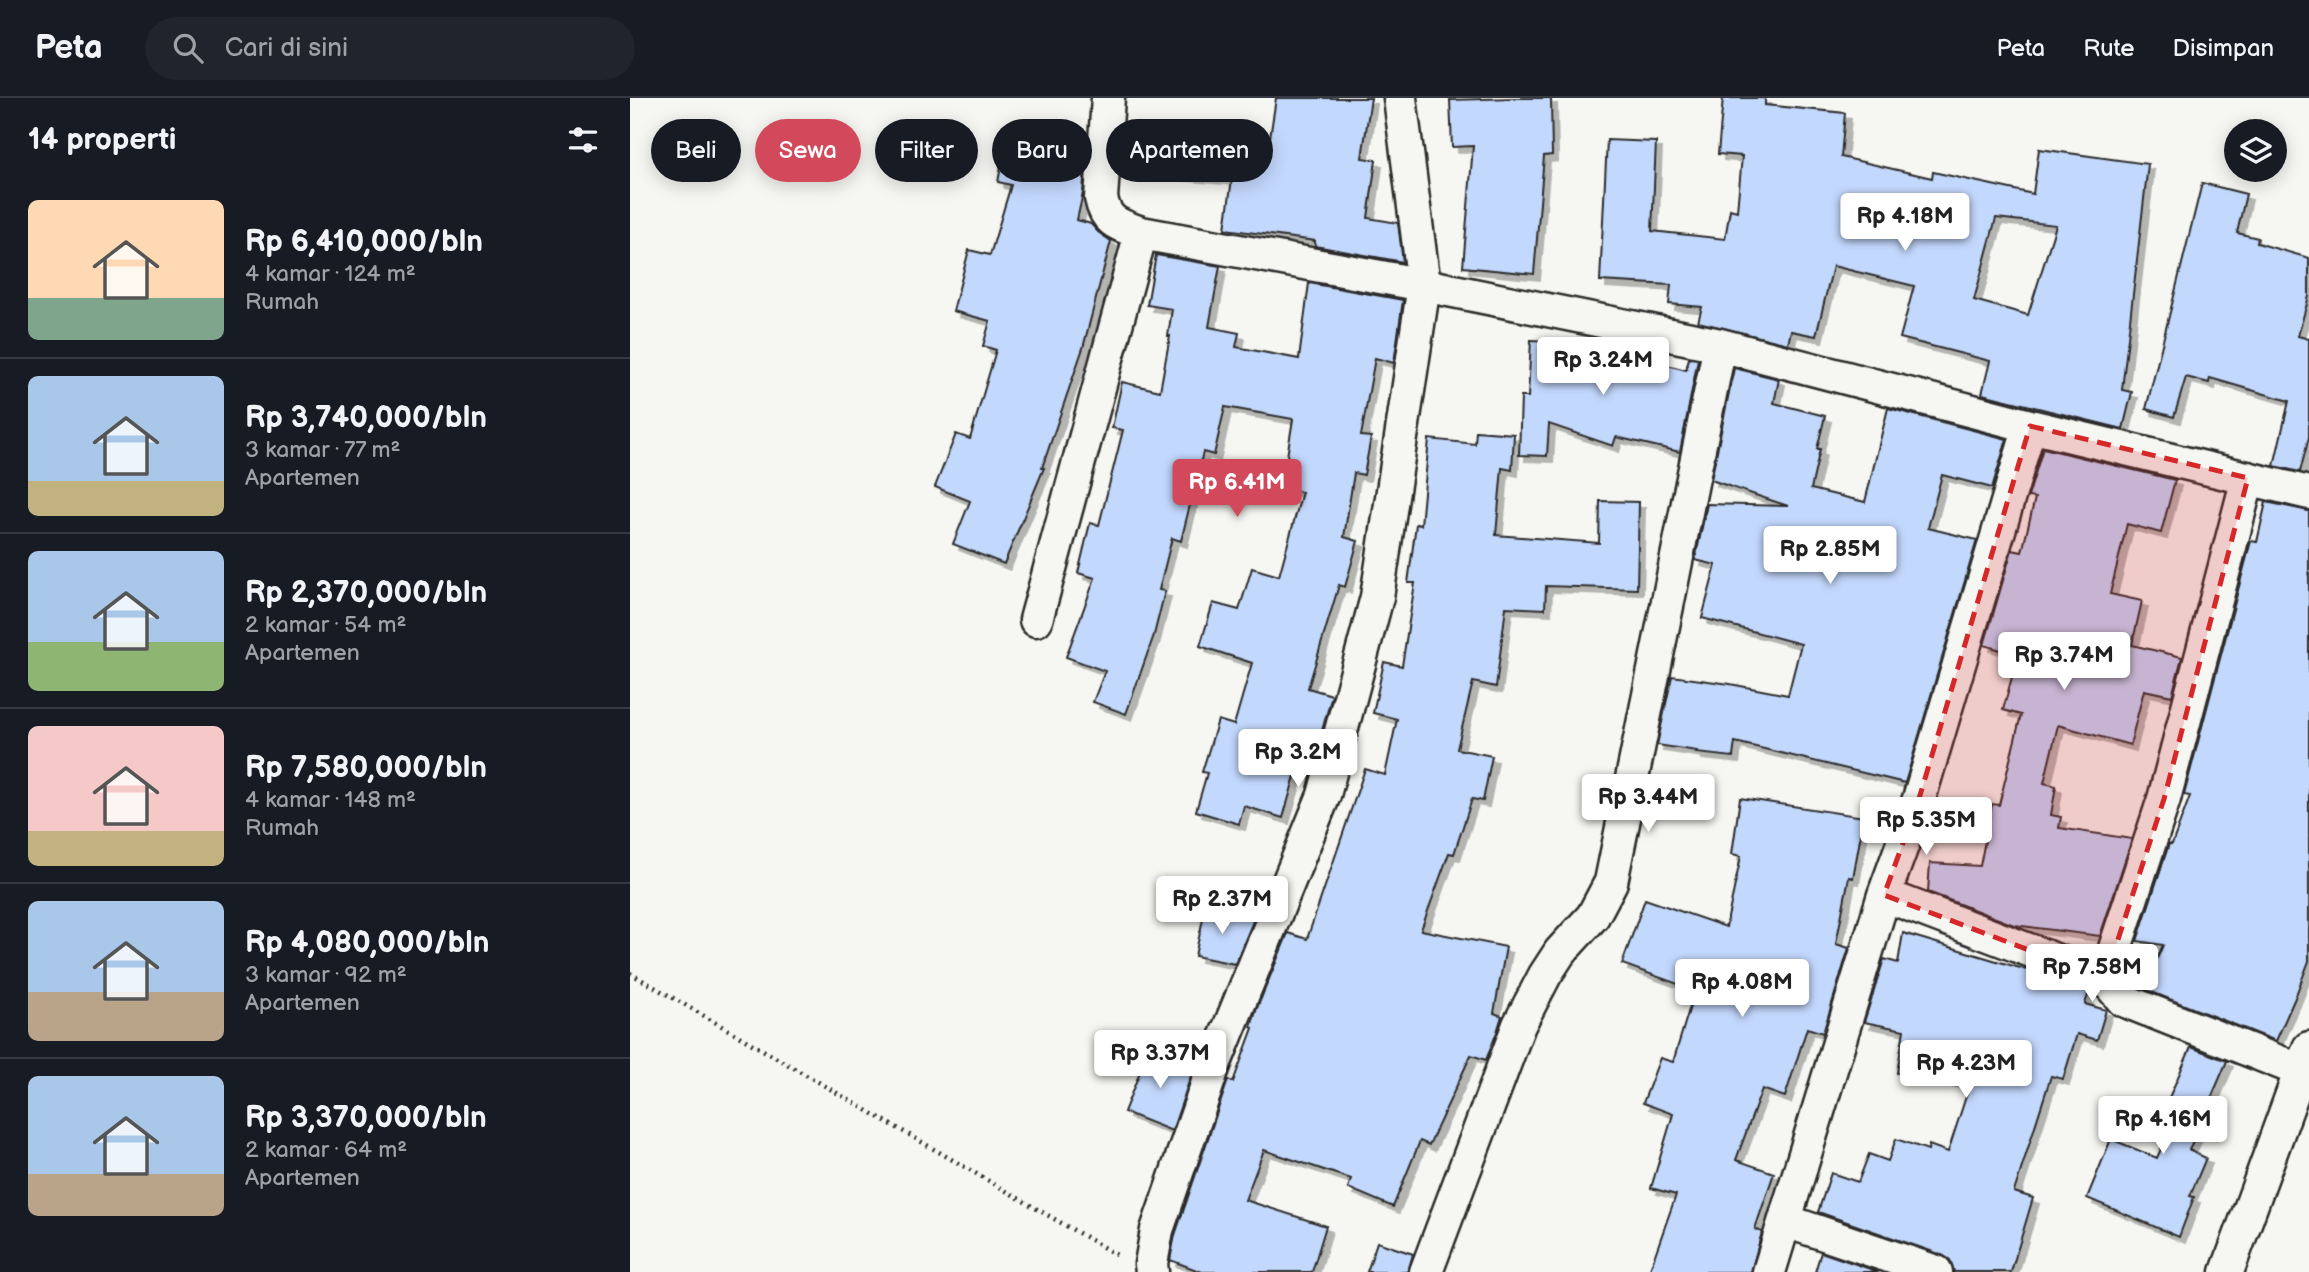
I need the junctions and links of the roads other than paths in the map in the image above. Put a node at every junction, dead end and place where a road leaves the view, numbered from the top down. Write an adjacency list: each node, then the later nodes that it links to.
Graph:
1 (1108, 98): 3 (street)
2 (1400, 98): 4 (street)
3 (1141, 233): 4 (street); 9 (street)
4 (1424, 285): 5 (street); 14 (street)
5 (1720, 345): 6 (street); 15 (street)
6 (2030, 426): 7 (street); 10 (street)
7 (2248, 478): 8 (street); 11 (street)
8 (2309, 493)
9 (1036, 620)
10 (1884, 895): 11 (street); 13 (street)
11 (2105, 979): 12 (street)
12 (2307, 1065): 18 (street)
13 (1786, 1221): 16 (street); 17 (street)
14 (1152, 1272)
15 (1426, 1272)
16 (1769, 1272)
17 (1937, 1272)
18 (2227, 1272)

